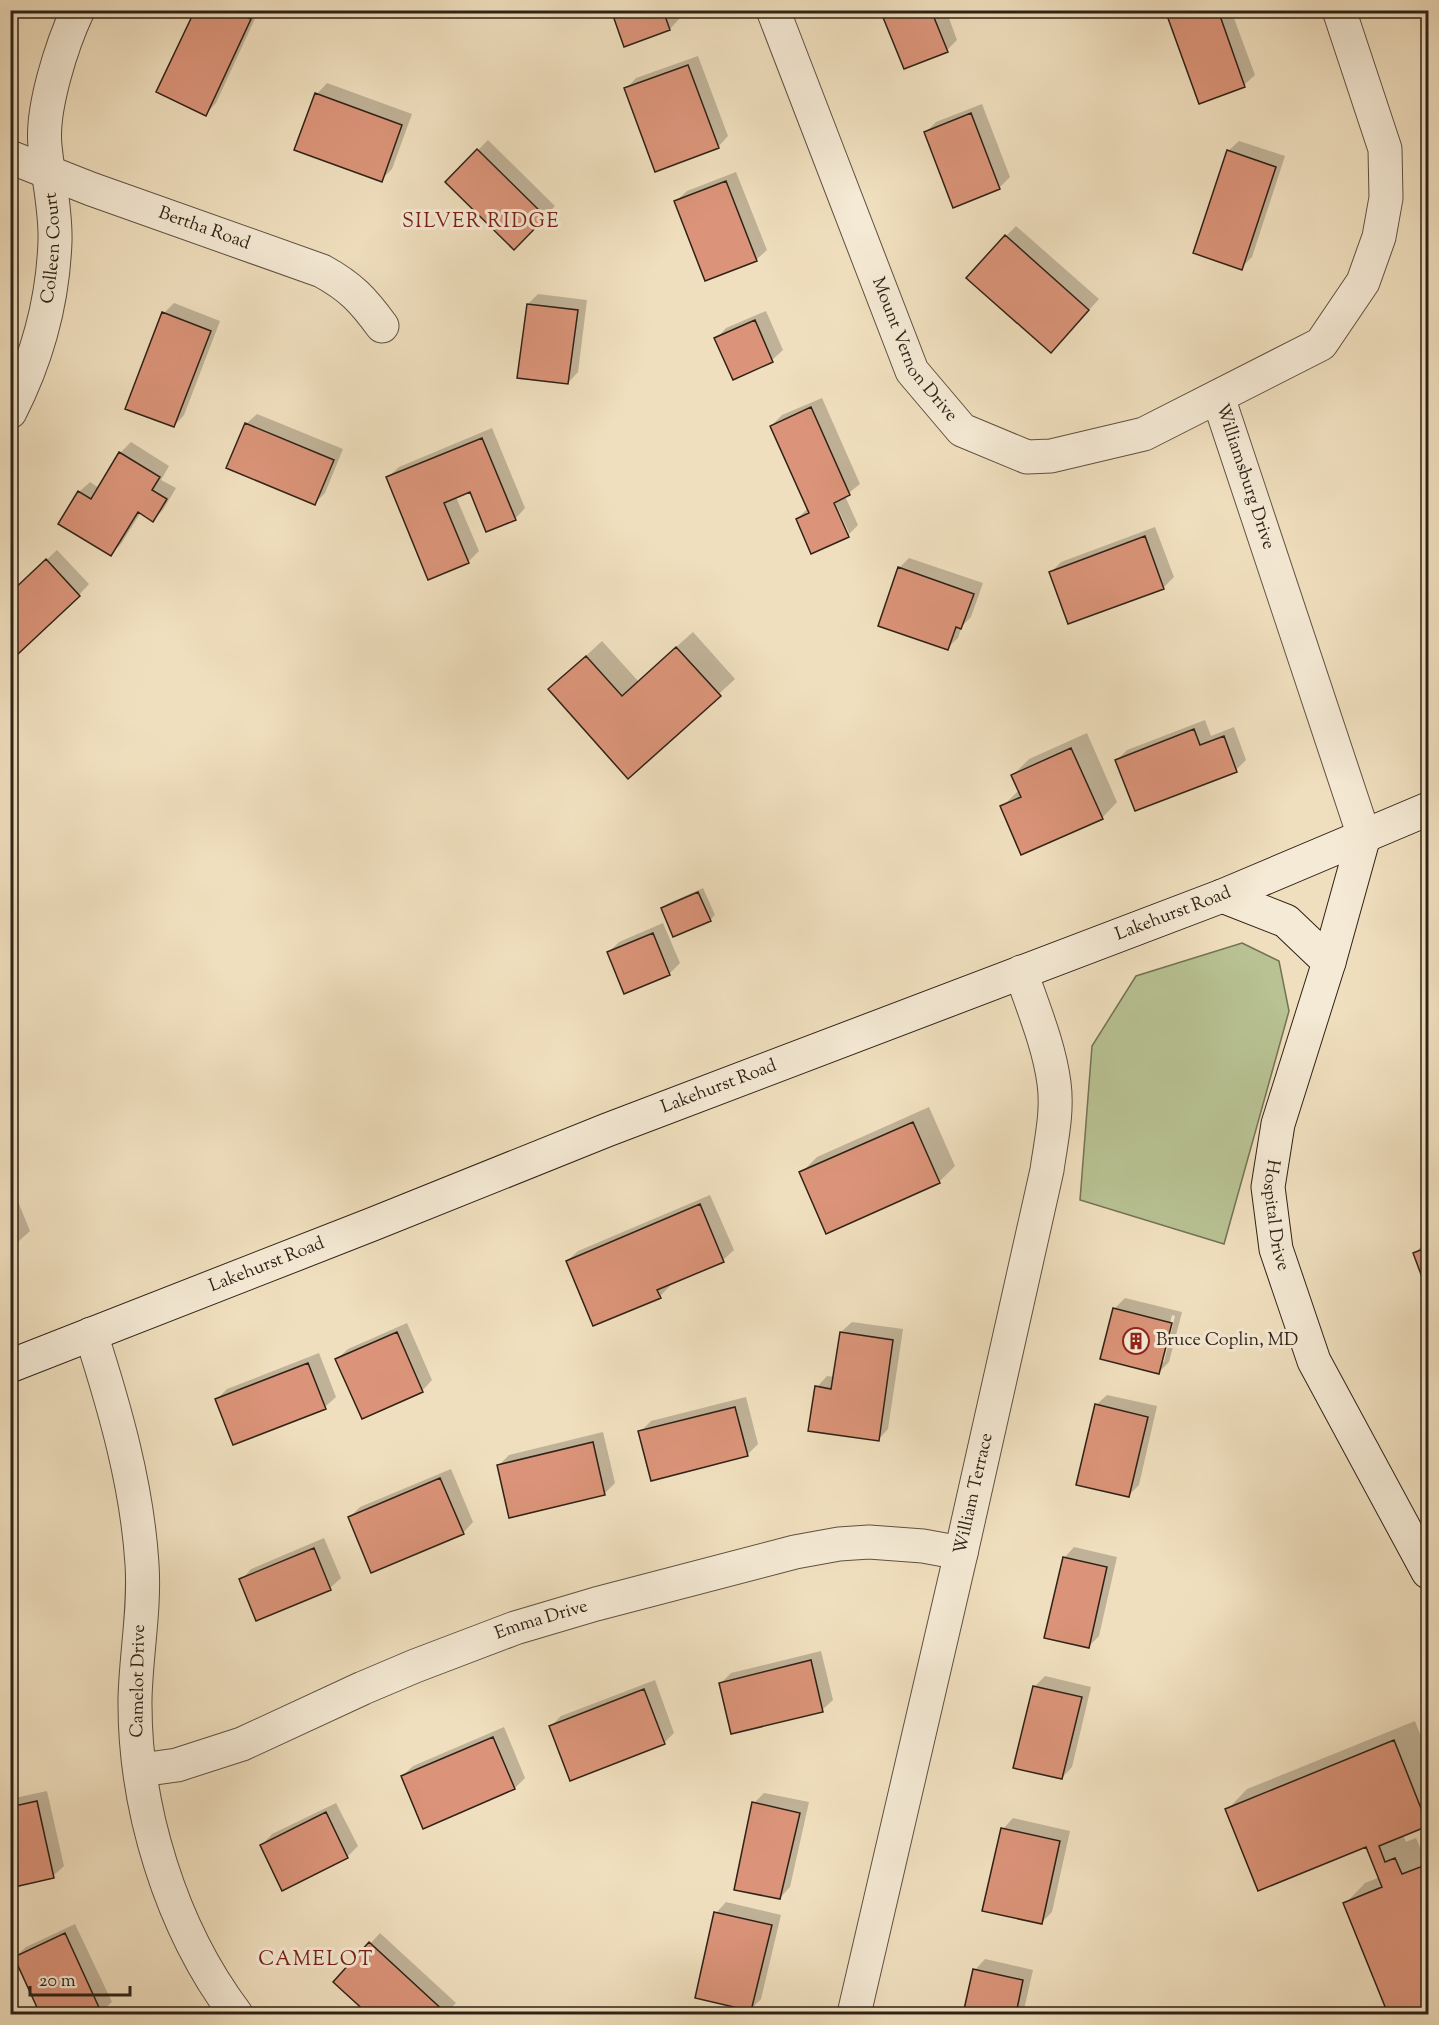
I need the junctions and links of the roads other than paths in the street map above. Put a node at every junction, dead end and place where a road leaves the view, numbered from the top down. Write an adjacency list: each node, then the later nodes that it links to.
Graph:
1 (78, 10): 5 (street, Colleen Court)
2 (773, 10): 7 (street, Mount Vernon Drive)
3 (1339, 10): 7 (street, Williamsburg Drive)
4 (10, 157): 5 (street, Bertha Road)
5 (50, 174): 6 (street, Bertha Road); 8 (street, Colleen Court)
6 (382, 326)
7 (1218, 397): 10 (street, Williamsburg Drive)
8 (10, 412)
9 (1428, 809): 10 (street, Lakehurst Road)
10 (1364, 836): 11 (street, Lakehurst Road); 12 (street, Hospital Drive)
11 (1222, 896): 12 (street); 13 (street, Lakehurst Road)
12 (1329, 962): 17 (street, Hospital Drive)
13 (1021, 972): 14 (street, Lakehurst Road); 16 (street, William Terrace)
14 (91, 1334): 15 (street, Lakehurst Road); 18 (street, Camelot Drive)
15 (10, 1366)
16 (961, 1553): 18 (street, Emma Drive); 20 (street, William Terrace)
17 (1428, 1572)
18 (141, 1770): 19 (street, Camelot Drive)
19 (236, 2014)
20 (854, 2014)

